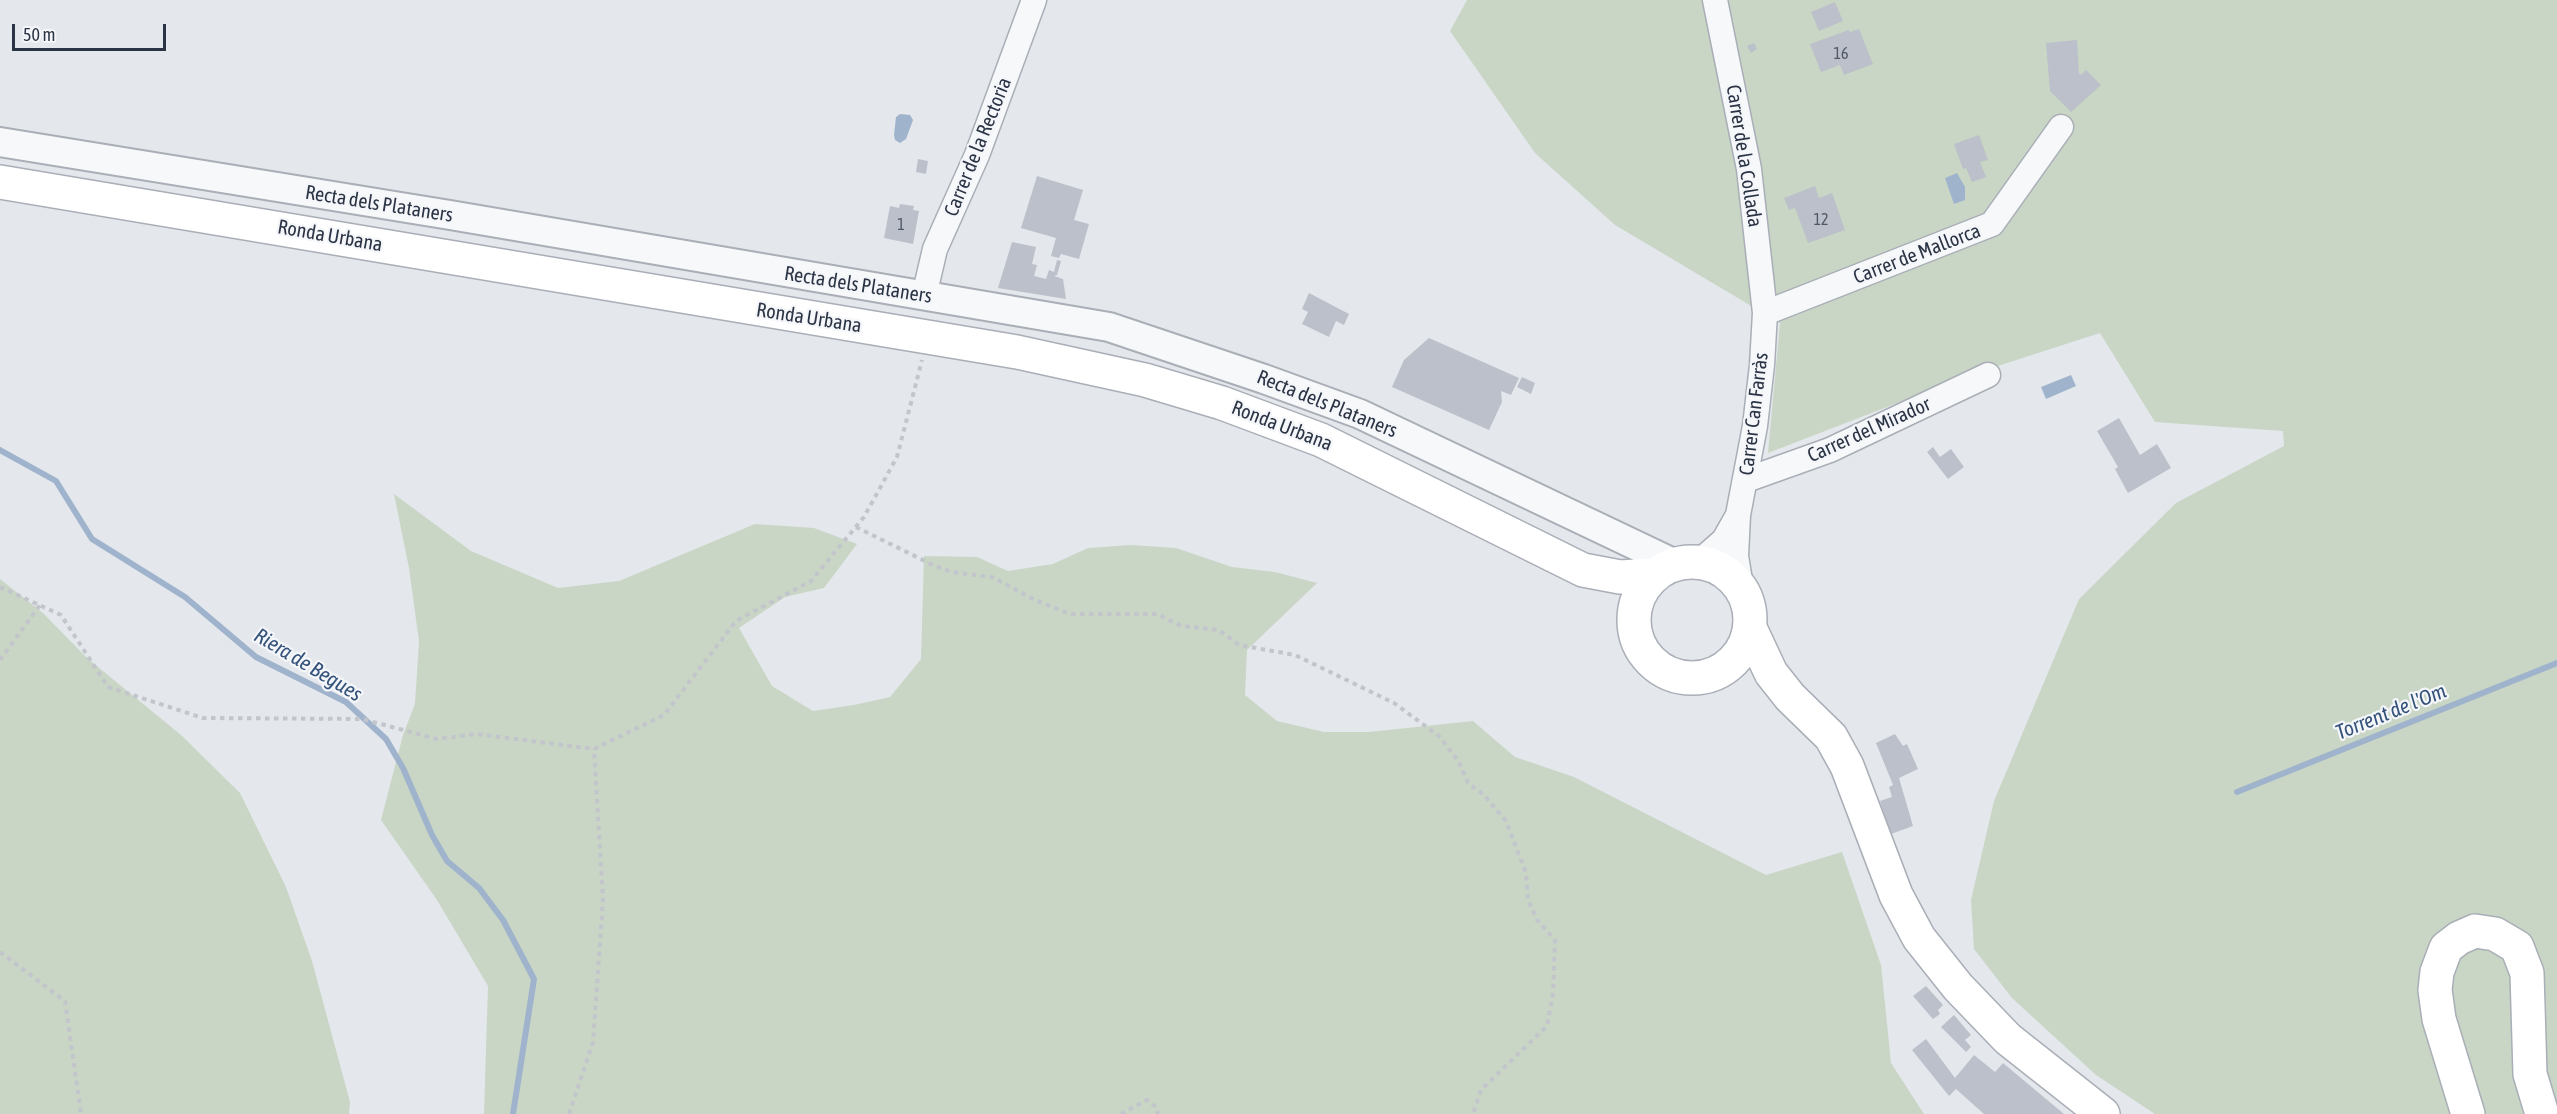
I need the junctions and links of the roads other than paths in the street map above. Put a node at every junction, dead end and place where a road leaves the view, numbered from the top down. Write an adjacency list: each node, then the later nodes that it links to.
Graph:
1 (1034, 0): 6 (street, Carrer de la Rectoria)
2 (1716, 0): 7 (street, Carrer de la Collada)
3 (2061, 127): 7 (street, Carrer de Mallorca)
4 (0, 142): 6 (street, Recta dels Plataners)
5 (0, 182): 12 (main road, Ronda Urbana)
6 (924, 296): 11 (street, Recta dels Plataners)
7 (1765, 313): 9 (street, Carrer Can Farràs)
8 (1988, 375): 9 (street, Carrer del Mirador)
9 (1746, 480): 10 (street, Carrer Can Farràs)
10 (1738, 514): 11 (street, Carrer Can Farràs); 13 (street, Carrer Can Farràs)
11 (1676, 567): 12 (main road, Ronda Urbana); 13 (main road, Ronda Urbana); 14 (main road)
12 (1583, 570): 14 (main road, Ronda Urbana)
13 (1741, 587): 15 (main road)
14 (1634, 622): 16 (main road, Ronda Urbana)
15 (1750, 628): 16 (main road, Ronda Urbana); 17 (main road)
16 (1718, 672): 17 (main road)
17 (1790, 696): 18 (main road)
18 (2103, 1114)
19 (2468, 1114): 20 (main road)
20 (2542, 1114)

